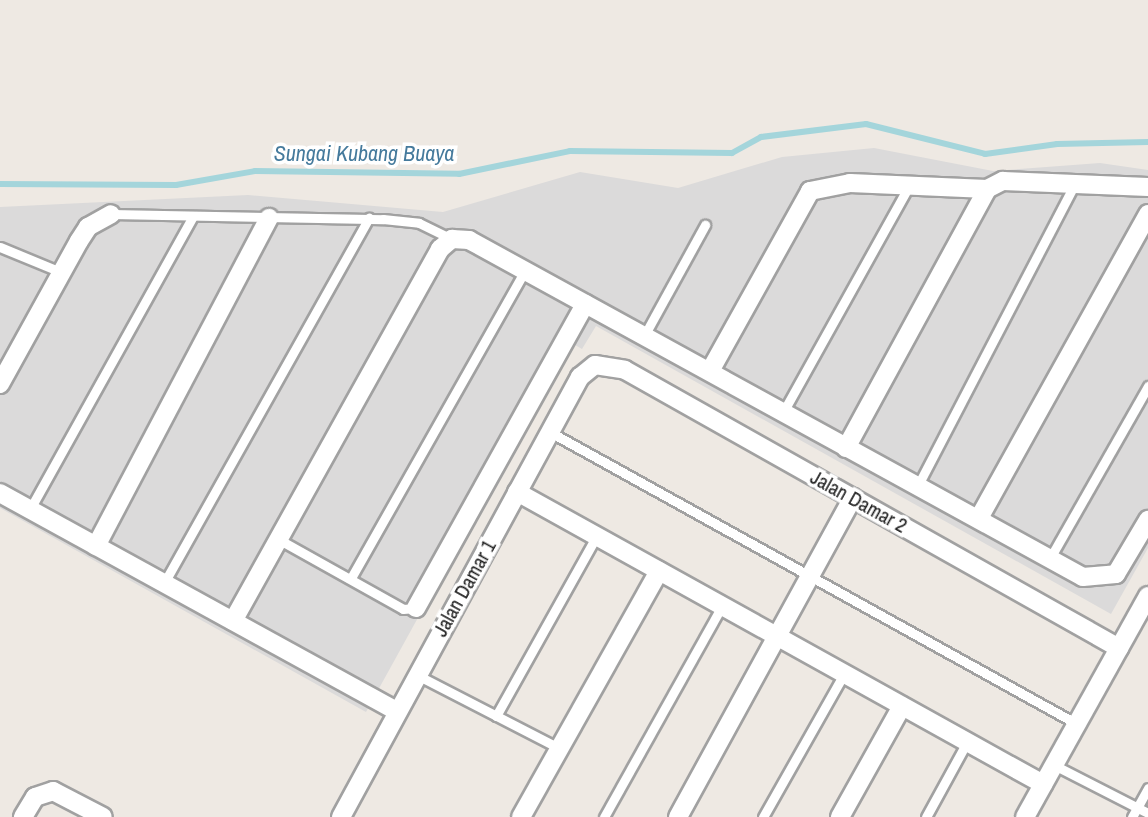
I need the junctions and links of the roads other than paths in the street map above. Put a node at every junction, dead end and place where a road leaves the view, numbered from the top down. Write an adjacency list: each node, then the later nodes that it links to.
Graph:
1 (1077, 180): 3 (street); 4 (street); 24 (lane)
2 (911, 184): 4 (street); 18 (street); 21 (lane)
3 (1148, 187)
4 (987, 189): 23 (street)
5 (111, 214): 7 (lane); 14 (street)
6 (1148, 214): 29 (street)
7 (193, 216): 8 (lane); 28 (lane)
8 (269, 218): 9 (lane); 33 (street)
9 (369, 218): 11 (lane); 38 (lane)
10 (705, 225): 16 (lane)
11 (452, 239): 13 (street); 32 (street)
12 (0, 247): 14 (lane)
13 (525, 271): 15 (street); 37 (lane)
14 (61, 272): 19 (street)
15 (585, 304): 16 (street); 41 (street)
16 (644, 336): 18 (street)
17 (595, 365): 22 (street, Jalan Damar 1); 27 (street, Jalan Damar 2)
18 (710, 371): 21 (street)
19 (0, 384)
20 (1148, 386): 34 (lane)
21 (782, 414): 23 (street)
22 (550, 432): 25 (street, Jalan Damar 1); 36 (lane)
23 (846, 448): 24 (street)
24 (917, 487): 29 (street)
25 (517, 492): 31 (street); 46 (street, Jalan Damar 1)
26 (0, 493): 28 (street)
27 (853, 498): 36 (street); 44 (street, Jalan Damar 2)
28 (30, 509): 33 (street)
29 (979, 518): 34 (street)
30 (1148, 520): 34 (street)
31 (596, 537): 35 (street); 49 (lane)
32 (277, 538): 37 (lane); 42 (street)
33 (96, 546): 38 (street)
34 (1050, 558)
35 (659, 571): 40 (street); 52 (street)
36 (811, 576): 43 (street); 50 (lane)
37 (351, 578): 41 (lane)
38 (164, 583): 42 (street)
39 (1148, 596): 44 (street)
40 (722, 606): 43 (street); 62 (lane)
41 (416, 608)
42 (233, 621): 48 (street)
43 (778, 638): 45 (street); 63 (street)
44 (1119, 648): 50 (street)
45 (844, 674): 47 (street); 64 (lane)
46 (417, 675): 48 (street, Jalan Damar 1); 49 (lane)
47 (902, 706): 51 (street); 65 (street)
48 (396, 711): 58 (street, Jalan Damar 1)
49 (496, 716): 52 (lane)
50 (1077, 724): 53 (street)
51 (967, 742): 54 (street); 66 (lane)
52 (559, 748): 61 (street)
53 (1054, 765): 54 (street); 56 (lane)
54 (1043, 784): 67 (street)
55 (1148, 788): 56 (lane)
56 (1134, 812): 57 (lane)
57 (1148, 813)
58 (346, 815)
59 (23, 817): 60 (street)
60 (103, 817)
61 (521, 817)
62 (604, 817)
63 (678, 817)
64 (763, 817)
65 (840, 817)
66 (926, 817)
67 (1025, 817)

